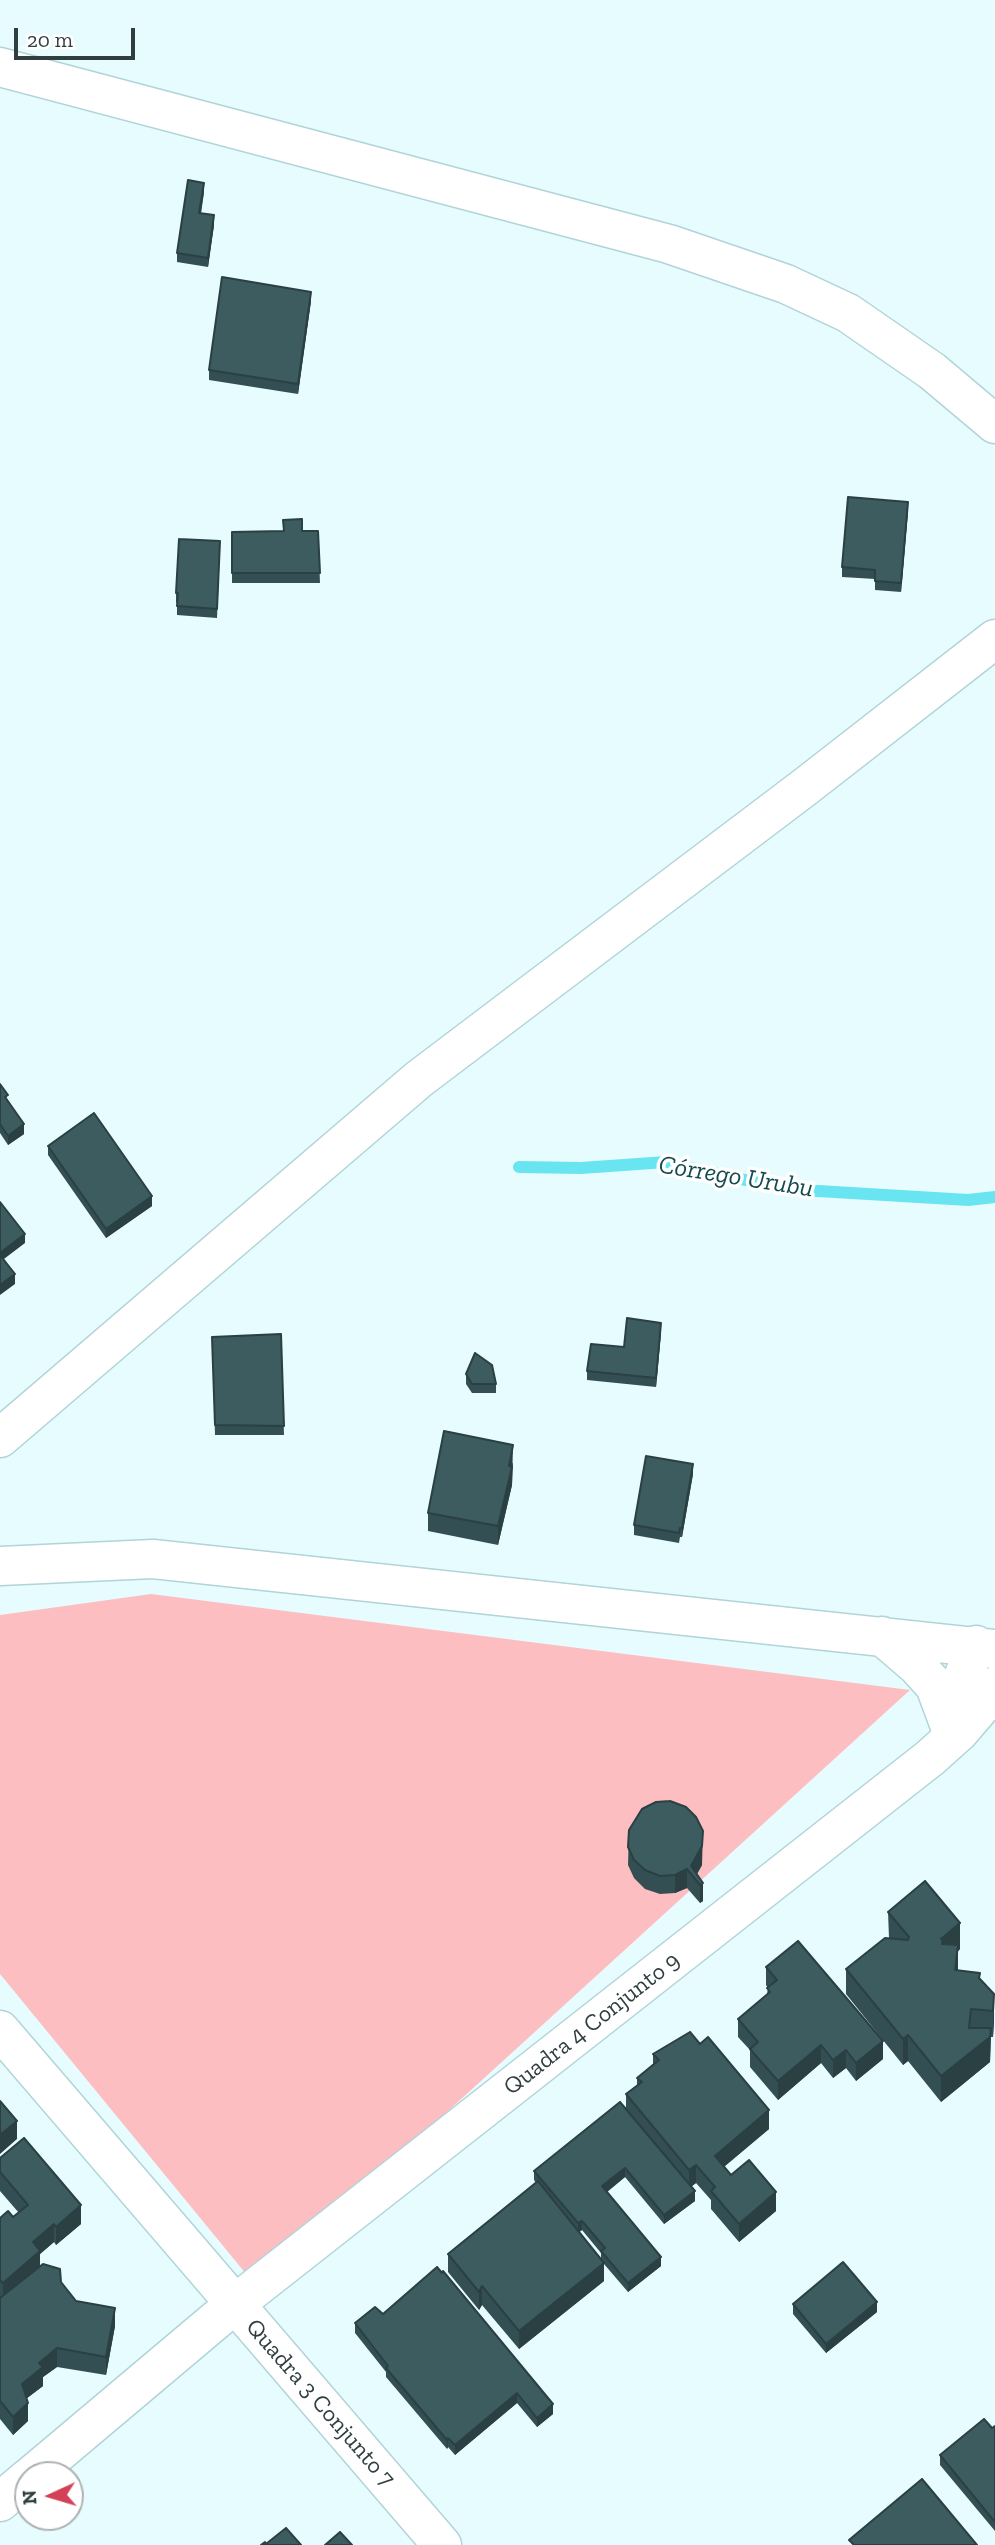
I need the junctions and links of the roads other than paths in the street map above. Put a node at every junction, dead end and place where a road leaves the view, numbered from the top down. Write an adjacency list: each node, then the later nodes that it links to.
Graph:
1 (0, 67): 2 (street)
2 (995, 424)
3 (995, 639): 4 (street)
4 (0, 1438)
5 (0, 1566): 6 (street)
6 (882, 1636): 7 (street); 10 (street)
7 (985, 1647): 10 (street)
8 (995, 1686): 10 (street)
9 (995, 1714): 10 (street)
10 (952, 1734): 12 (street, Quadra 4 Conjunto 9)
11 (0, 2030): 12 (street)
12 (235, 2304): 13 (street, Quadra 3 Conjunto 7); 16 (street, Quadra 3 Conjunto 7)
13 (49, 2461)
14 (14, 2490): 15 (street, Quadra 3 Conjunto 7)
15 (0, 2502)
16 (442, 2545)

